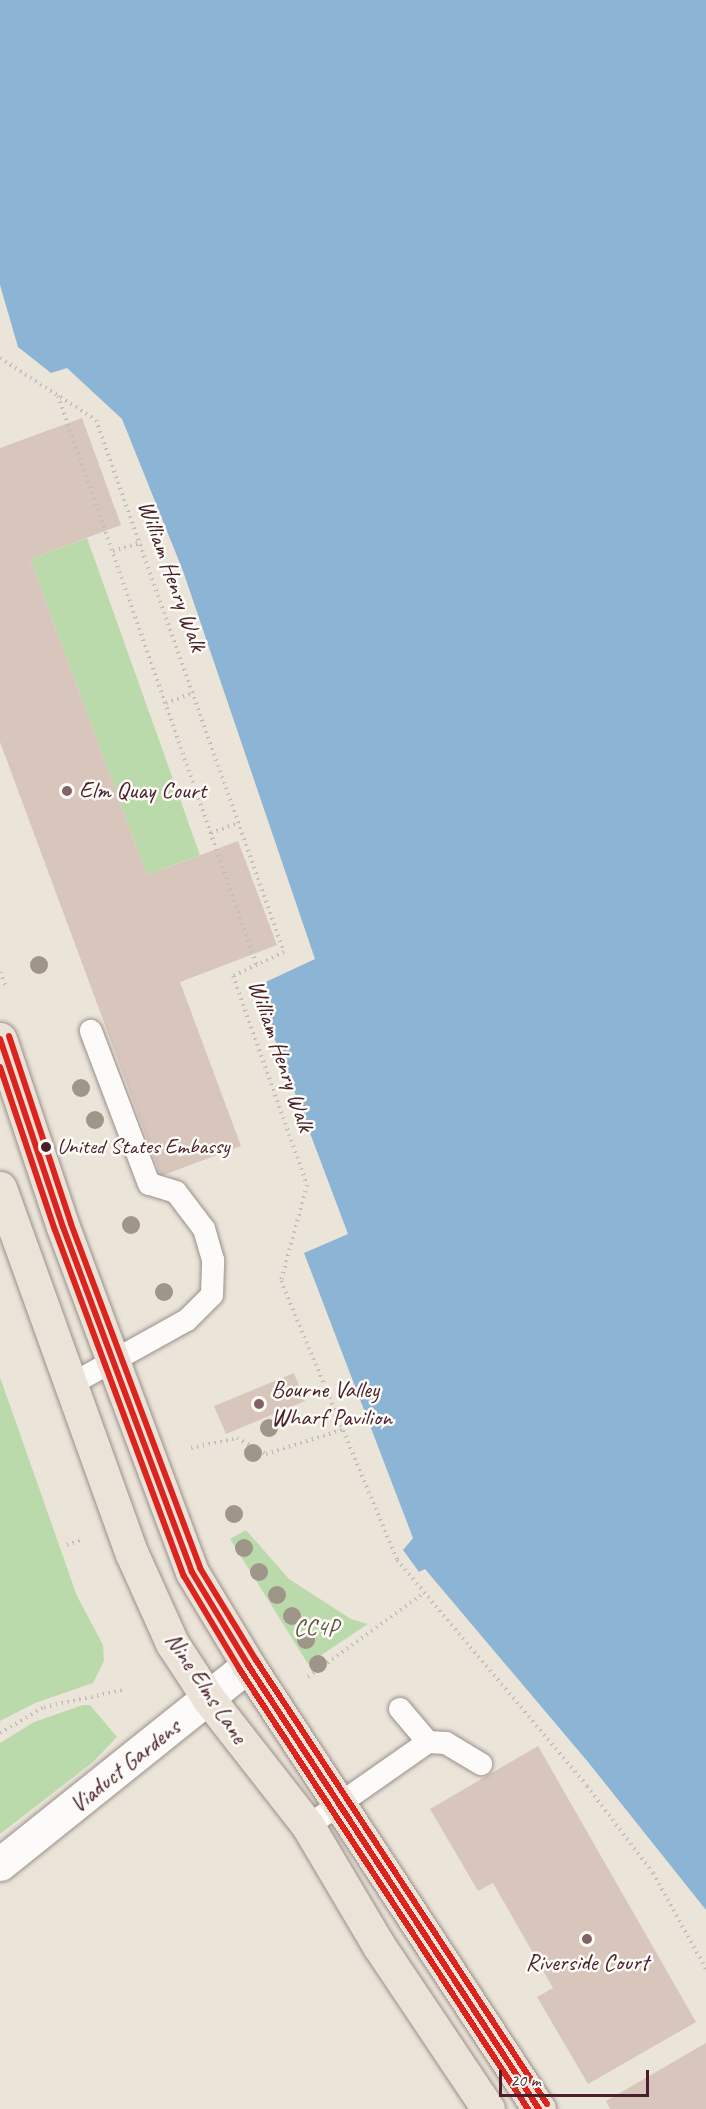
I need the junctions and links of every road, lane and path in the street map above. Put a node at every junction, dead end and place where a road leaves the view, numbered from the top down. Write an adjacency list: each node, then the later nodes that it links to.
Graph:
1 (0, 358): 2 (path, William Henry Walk)
2 (57, 395): 3 (path, William Henry Walk); 4 (path)
3 (141, 542): 4 (path); 5 (path, William Henry Walk)
4 (113, 551): 6 (path)
5 (194, 693): 6 (path); 7 (path, William Henry Walk)
6 (166, 703): 8 (path)
7 (239, 823): 8 (path); 9 (path, William Henry Walk)
8 (211, 832): 9 (path)
9 (257, 966): 17 (path, William Henry Walk)
10 (0, 972): 11 (path)
11 (6, 987)
12 (91, 1031): 15 (lane)
13 (0, 1039): 15 (highway, Nine Elms Lane)
14 (0, 1188): 16 (highway, Nine Elms Lane)
15 (112, 1359): 16 (lane); 22 (highway, Nine Elms Lane)
16 (70, 1385): 25 (highway, Nine Elms Lane)
17 (345, 1430): 18 (path); 21 (path, William Henry Walk)
18 (190, 1449)
19 (82, 1540): 20 (path)
20 (67, 1545)
21 (424, 1593): 23 (path); 33 (path, William Henry Walk)
22 (248, 1665): 25 (street, Viaduct Gardens); 30 (highway, Nine Elms Lane)
23 (307, 1677)
24 (123, 1690): 27 (path)
25 (208, 1698): 31 (highway, Nine Elms Lane); 32 (street, Viaduct Gardens)
26 (400, 1709): 28 (lane)
27 (0, 1733)
28 (428, 1743): 29 (lane); 30 (lane)
29 (481, 1764)
30 (340, 1804): 31 (lane); 35 (highway, Nine Elms Lane)
31 (308, 1826): 34 (highway, Nine Elms Lane)
32 (0, 1864)
33 (706, 1970)
34 (488, 2109)
35 (539, 2109)

